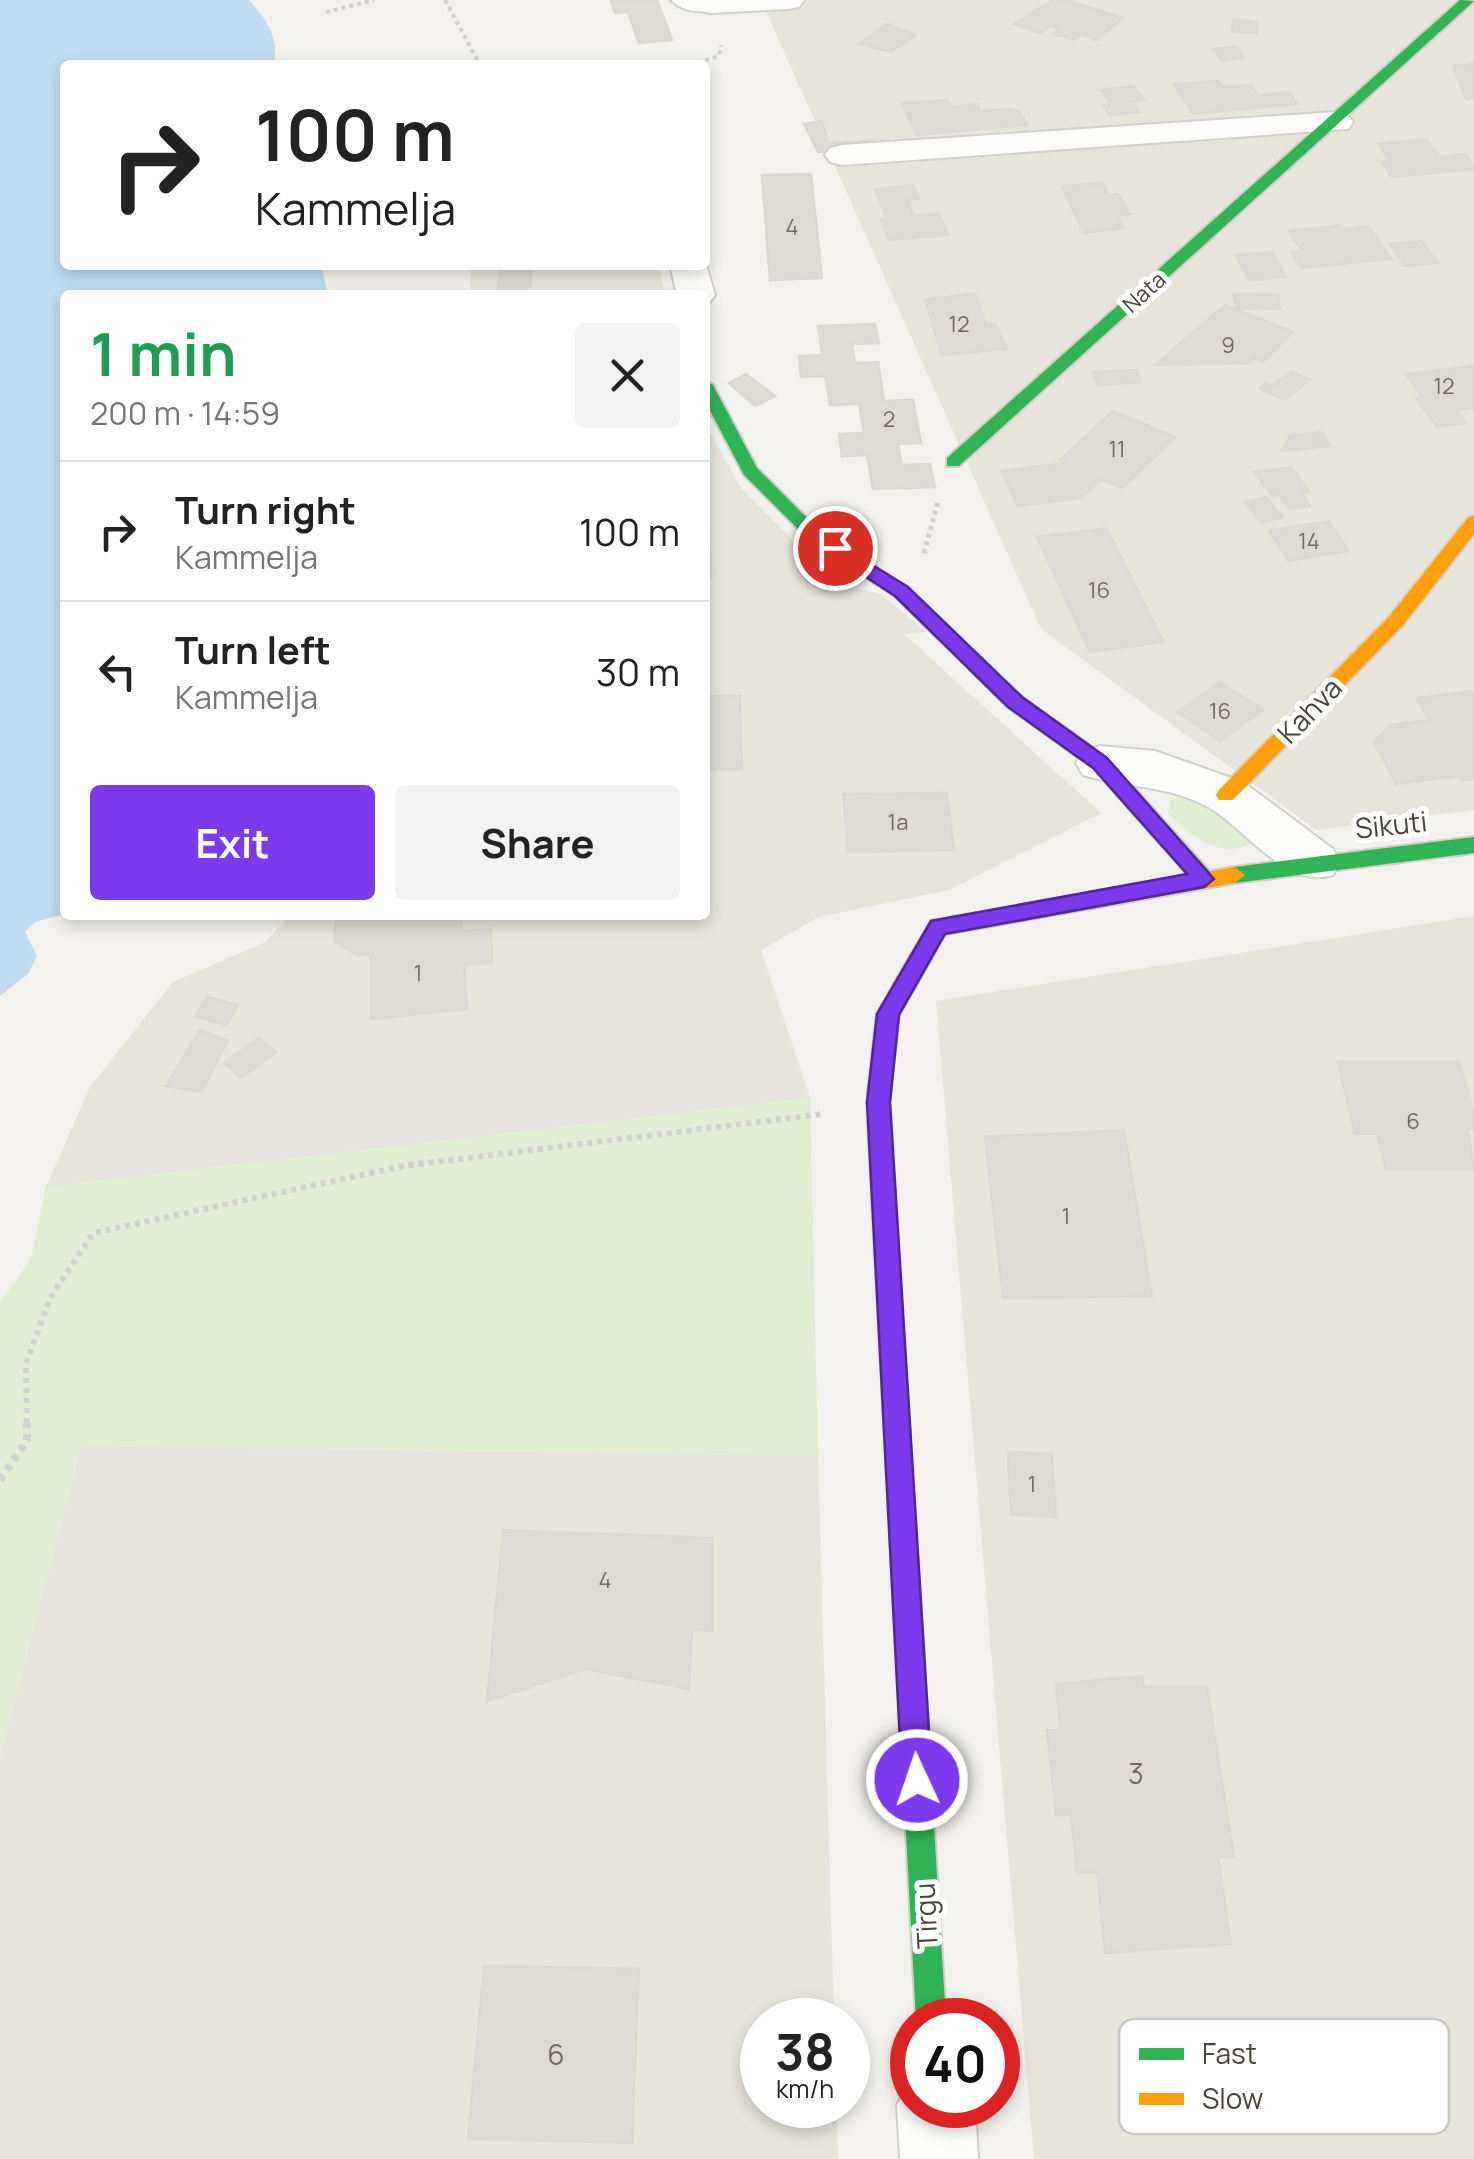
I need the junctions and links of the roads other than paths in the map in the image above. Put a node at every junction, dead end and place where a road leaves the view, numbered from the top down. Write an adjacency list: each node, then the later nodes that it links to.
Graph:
1 (788, 0): 3 (street)
2 (1468, 0): 4 (street, Nata)
3 (700, 1)
4 (1336, 122): 5 (street); 7 (street, Nata)
5 (842, 155)
6 (710, 395): 9 (street)
7 (953, 462)
8 (1474, 522): 10 (street, Kahva)
9 (1100, 763): 10 (street); 13 (street)
10 (1226, 794): 12 (street)
11 (1474, 845): 12 (street, Sikuti)
12 (1316, 862): 13 (street, Sikuti)
13 (1204, 879): 14 (street, Sikuti)
14 (938, 927): 15 (street, Tirgu)
15 (930, 1998)
16 (937, 2128): 17 (street)
17 (939, 2159)

